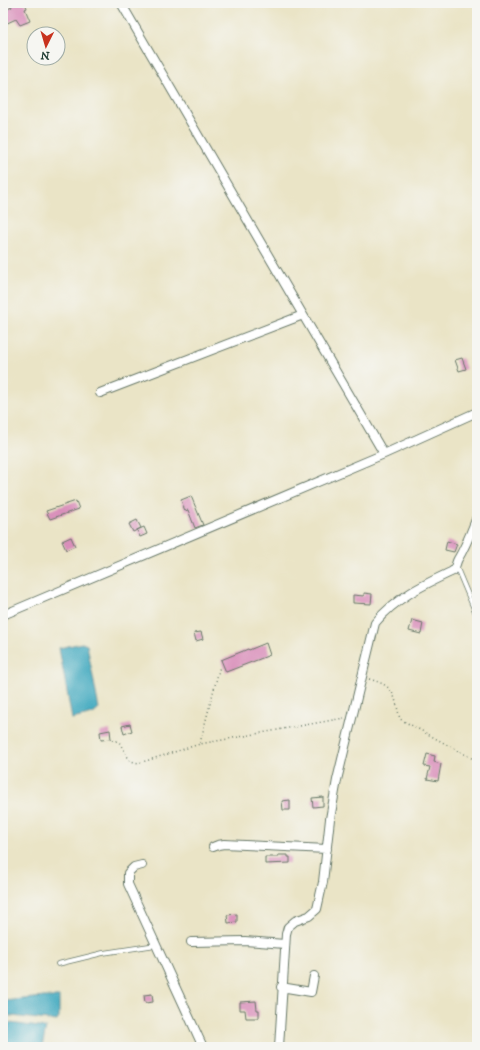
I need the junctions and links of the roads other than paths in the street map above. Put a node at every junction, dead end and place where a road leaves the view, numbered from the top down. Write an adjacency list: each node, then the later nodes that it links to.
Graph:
1 (121, 3): 2 (street)
2 (303, 315): 3 (street); 5 (street)
3 (100, 393)
4 (477, 412): 5 (street)
5 (384, 454): 8 (street)
6 (477, 518): 7 (street)
7 (456, 566): 9 (lane); 11 (street)
8 (3, 615)
9 (477, 616)
10 (213, 847): 11 (street)
11 (326, 849): 14 (street)
12 (142, 864): 15 (street)
13 (191, 942): 14 (street)
14 (285, 944): 18 (street)
15 (156, 945): 16 (lane); 19 (street)
16 (58, 964)
17 (314, 976): 18 (street)
18 (281, 987): 20 (street)
19 (203, 1047)
20 (279, 1047)

